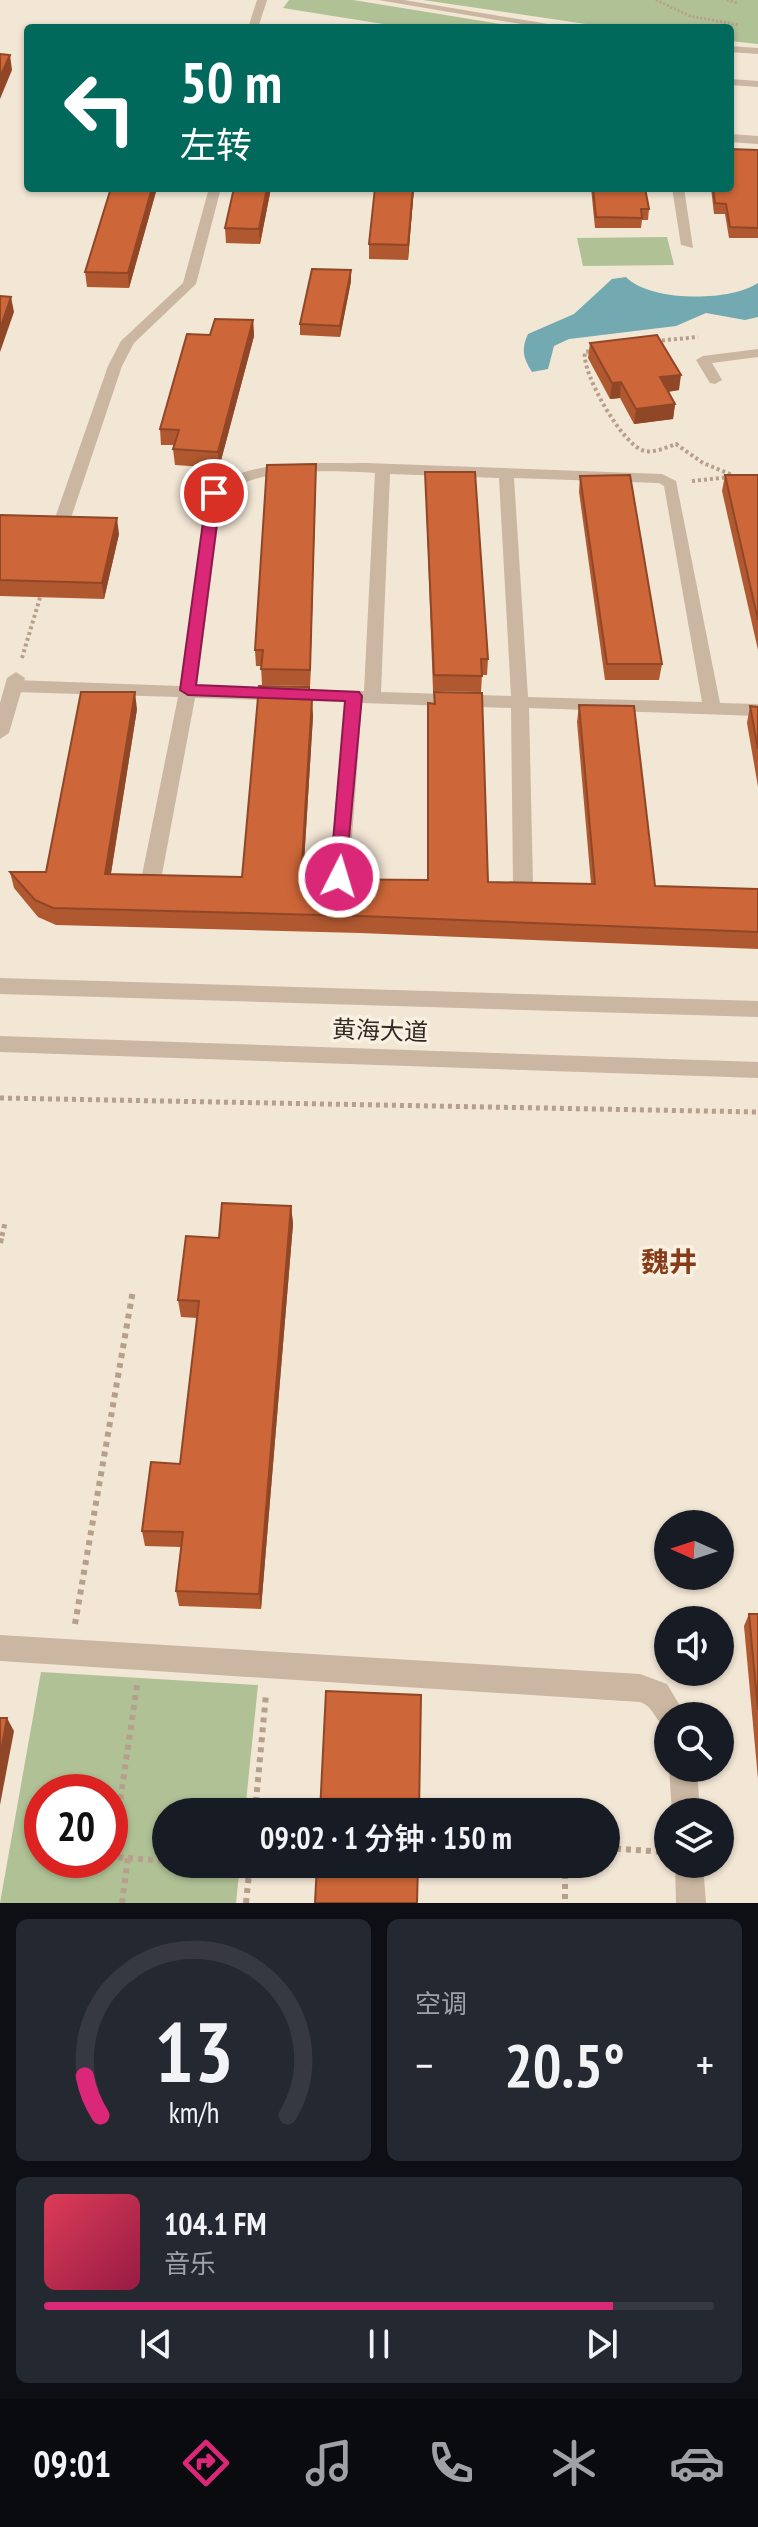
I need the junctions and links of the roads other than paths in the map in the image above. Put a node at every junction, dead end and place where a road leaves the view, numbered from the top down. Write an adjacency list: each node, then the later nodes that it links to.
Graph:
1 (262, 0): 3 (street)
2 (383, 0): 4 (street)
3 (254, 24)
4 (541, 24)
5 (734, 49): 6 (street)
6 (758, 51)
7 (734, 82): 8 (street)
8 (758, 84)
9 (734, 138): 10 (street)
10 (758, 140)
11 (214, 192): 18 (street)
12 (679, 192): 13 (street)
13 (688, 245)
14 (758, 353): 15 (street)
15 (715, 380)
16 (383, 469): 17 (street); 19 (street); 20 (street)
17 (506, 473): 21 (street); 22 (street)
18 (64, 515)
19 (188, 690): 20 (street); 24 (street); 27 (street)
20 (363, 696): 21 (street); 25 (street)
21 (520, 702): 22 (street); 26 (street)
22 (712, 709): 23 (street)
23 (758, 710)
24 (0, 733)
25 (339, 877)
26 (523, 884)
27 (150, 885)
28 (0, 986): 29 (street, 黄海大道)
29 (758, 1009)
30 (0, 1044): 31 (street, 黄海大道)
31 (758, 1070)
32 (0, 1648): 33 (street)
33 (662, 1702)
34 (690, 1878): 35 (street)
35 (691, 1903)

